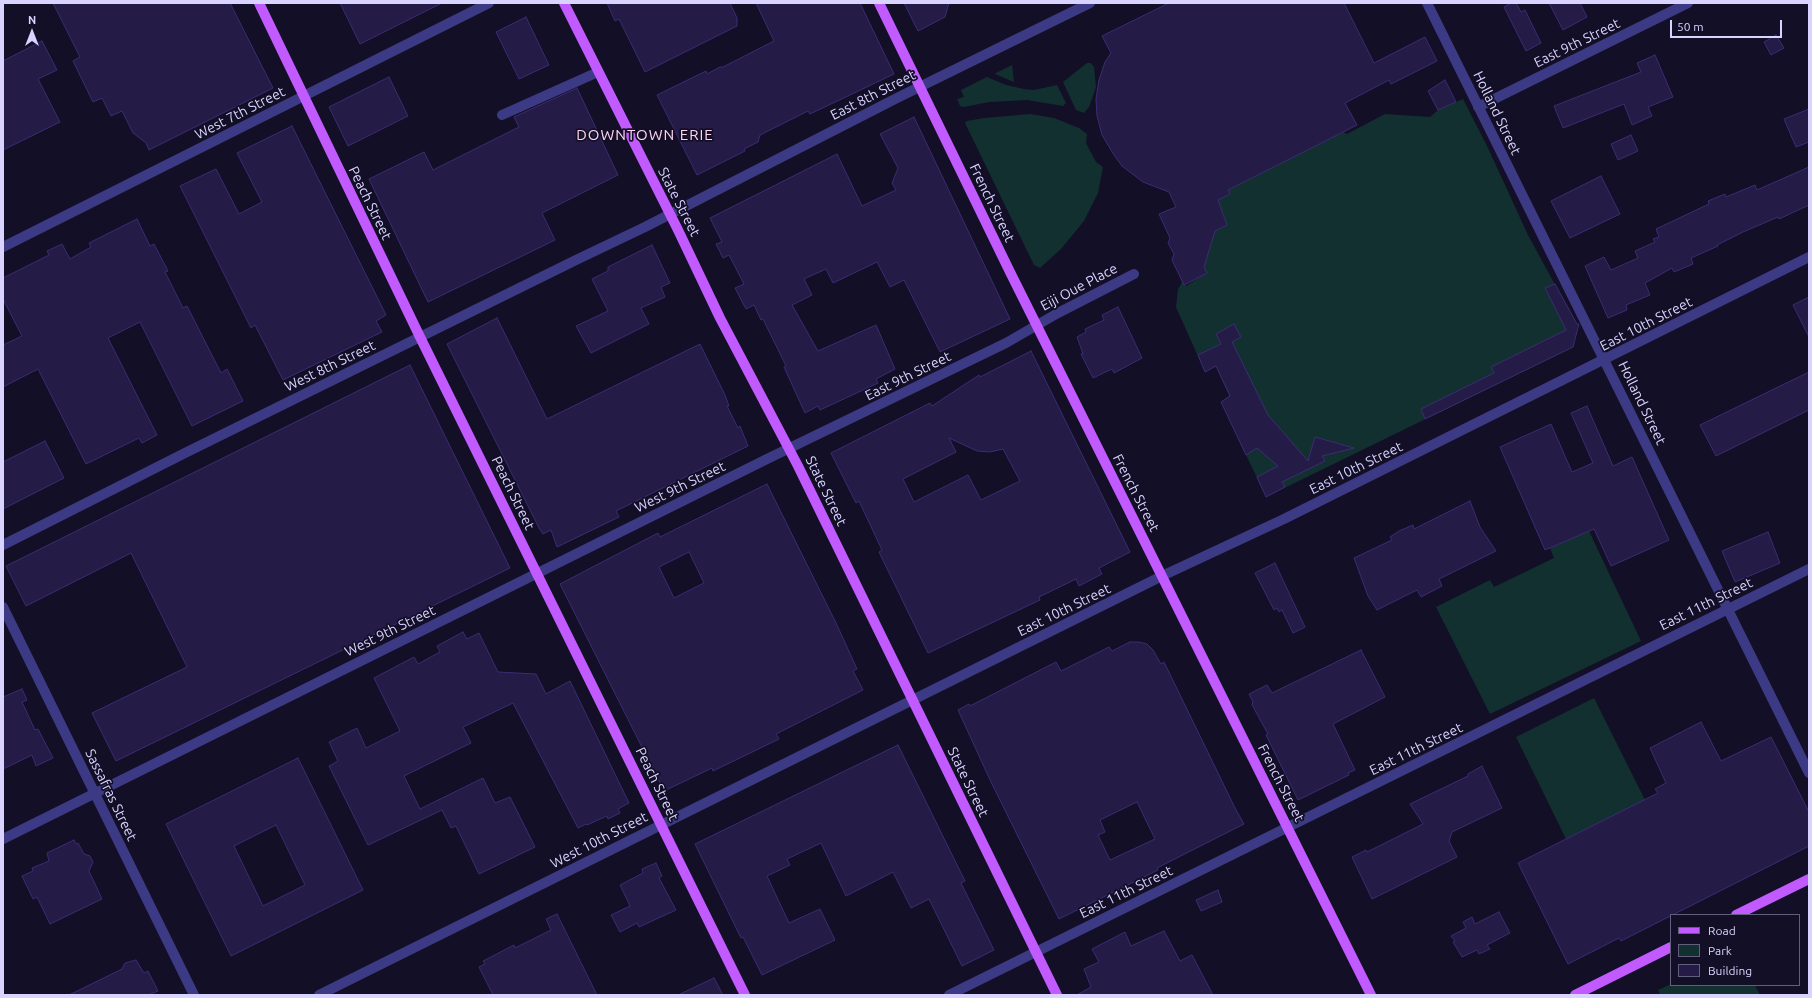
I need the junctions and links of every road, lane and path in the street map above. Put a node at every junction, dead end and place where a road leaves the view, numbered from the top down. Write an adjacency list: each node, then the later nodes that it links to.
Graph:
1 (259, 3): 10 (main road, Peach Street)
2 (489, 3): 10 (street, West 7th Street)
3 (564, 3): 8 (main road, State Street)
4 (879, 3): 9 (main road, French Street)
5 (1090, 3): 9 (street, East 8th Street)
6 (1427, 3): 11 (street, Holland Street)
7 (1688, 3): 11 (street, East 9th Street)
8 (598, 72): 12 (street); 13 (main road, State Street)
9 (921, 87): 13 (street, East 8th Street); 17 (main road, French Street)
10 (304, 97): 14 (street, West 7th Street); 18 (main road, Peach Street)
11 (1478, 107): 19 (street, Holland Street)
12 (502, 115)
13 (670, 214): 18 (street, West 8th Street); 20 (main road, State Street)
14 (3, 247)
15 (1809, 257): 19 (street, East 10th Street)
16 (1134, 274): 17 (street, Eiji Oue Place)
17 (1037, 325): 20 (street, East 9th Street); 24 (main road, French Street)
18 (420, 337): 21 (street, West 8th Street); 23 (main road, Peach Street)
19 (1605, 360): 24 (street, East 10th Street); 26 (street, Holland Street)
20 (789, 449): 23 (street, West 9th Street); 27 (main road, State Street)
21 (3, 545)
22 (1809, 569): 26 (street, East 11th Street)
23 (537, 574): 29 (street, West 9th Street); 30 (main road, Peach Street)
24 (1162, 576): 27 (street, East 10th Street); 31 (main road, French Street)
25 (3, 607): 29 (street, Sassafras Street)
26 (1728, 609): 28 (street, Holland Street); 31 (street, East 11th Street)
27 (913, 700): 30 (street, West 10th Street); 36 (main road, State Street)
28 (1809, 773)
29 (95, 794): 32 (street, West 9th Street); 37 (street, Sassafras Street)
30 (661, 824): 38 (street, West 10th Street); 39 (main road, Peach Street)
31 (1288, 828): 36 (street, East 11th Street); 42 (main road, French Street)
32 (3, 839)
33 (1809, 879): 34 (main road)
34 (1738, 914)
35 (1670, 948): 43 (main road)
36 (1035, 952): 40 (street, East 11th Street); 41 (main road, State Street)
37 (194, 995)
38 (319, 995)
39 (745, 995)
40 (949, 995)
41 (1057, 995)
42 (1371, 995)
43 (1575, 995)

